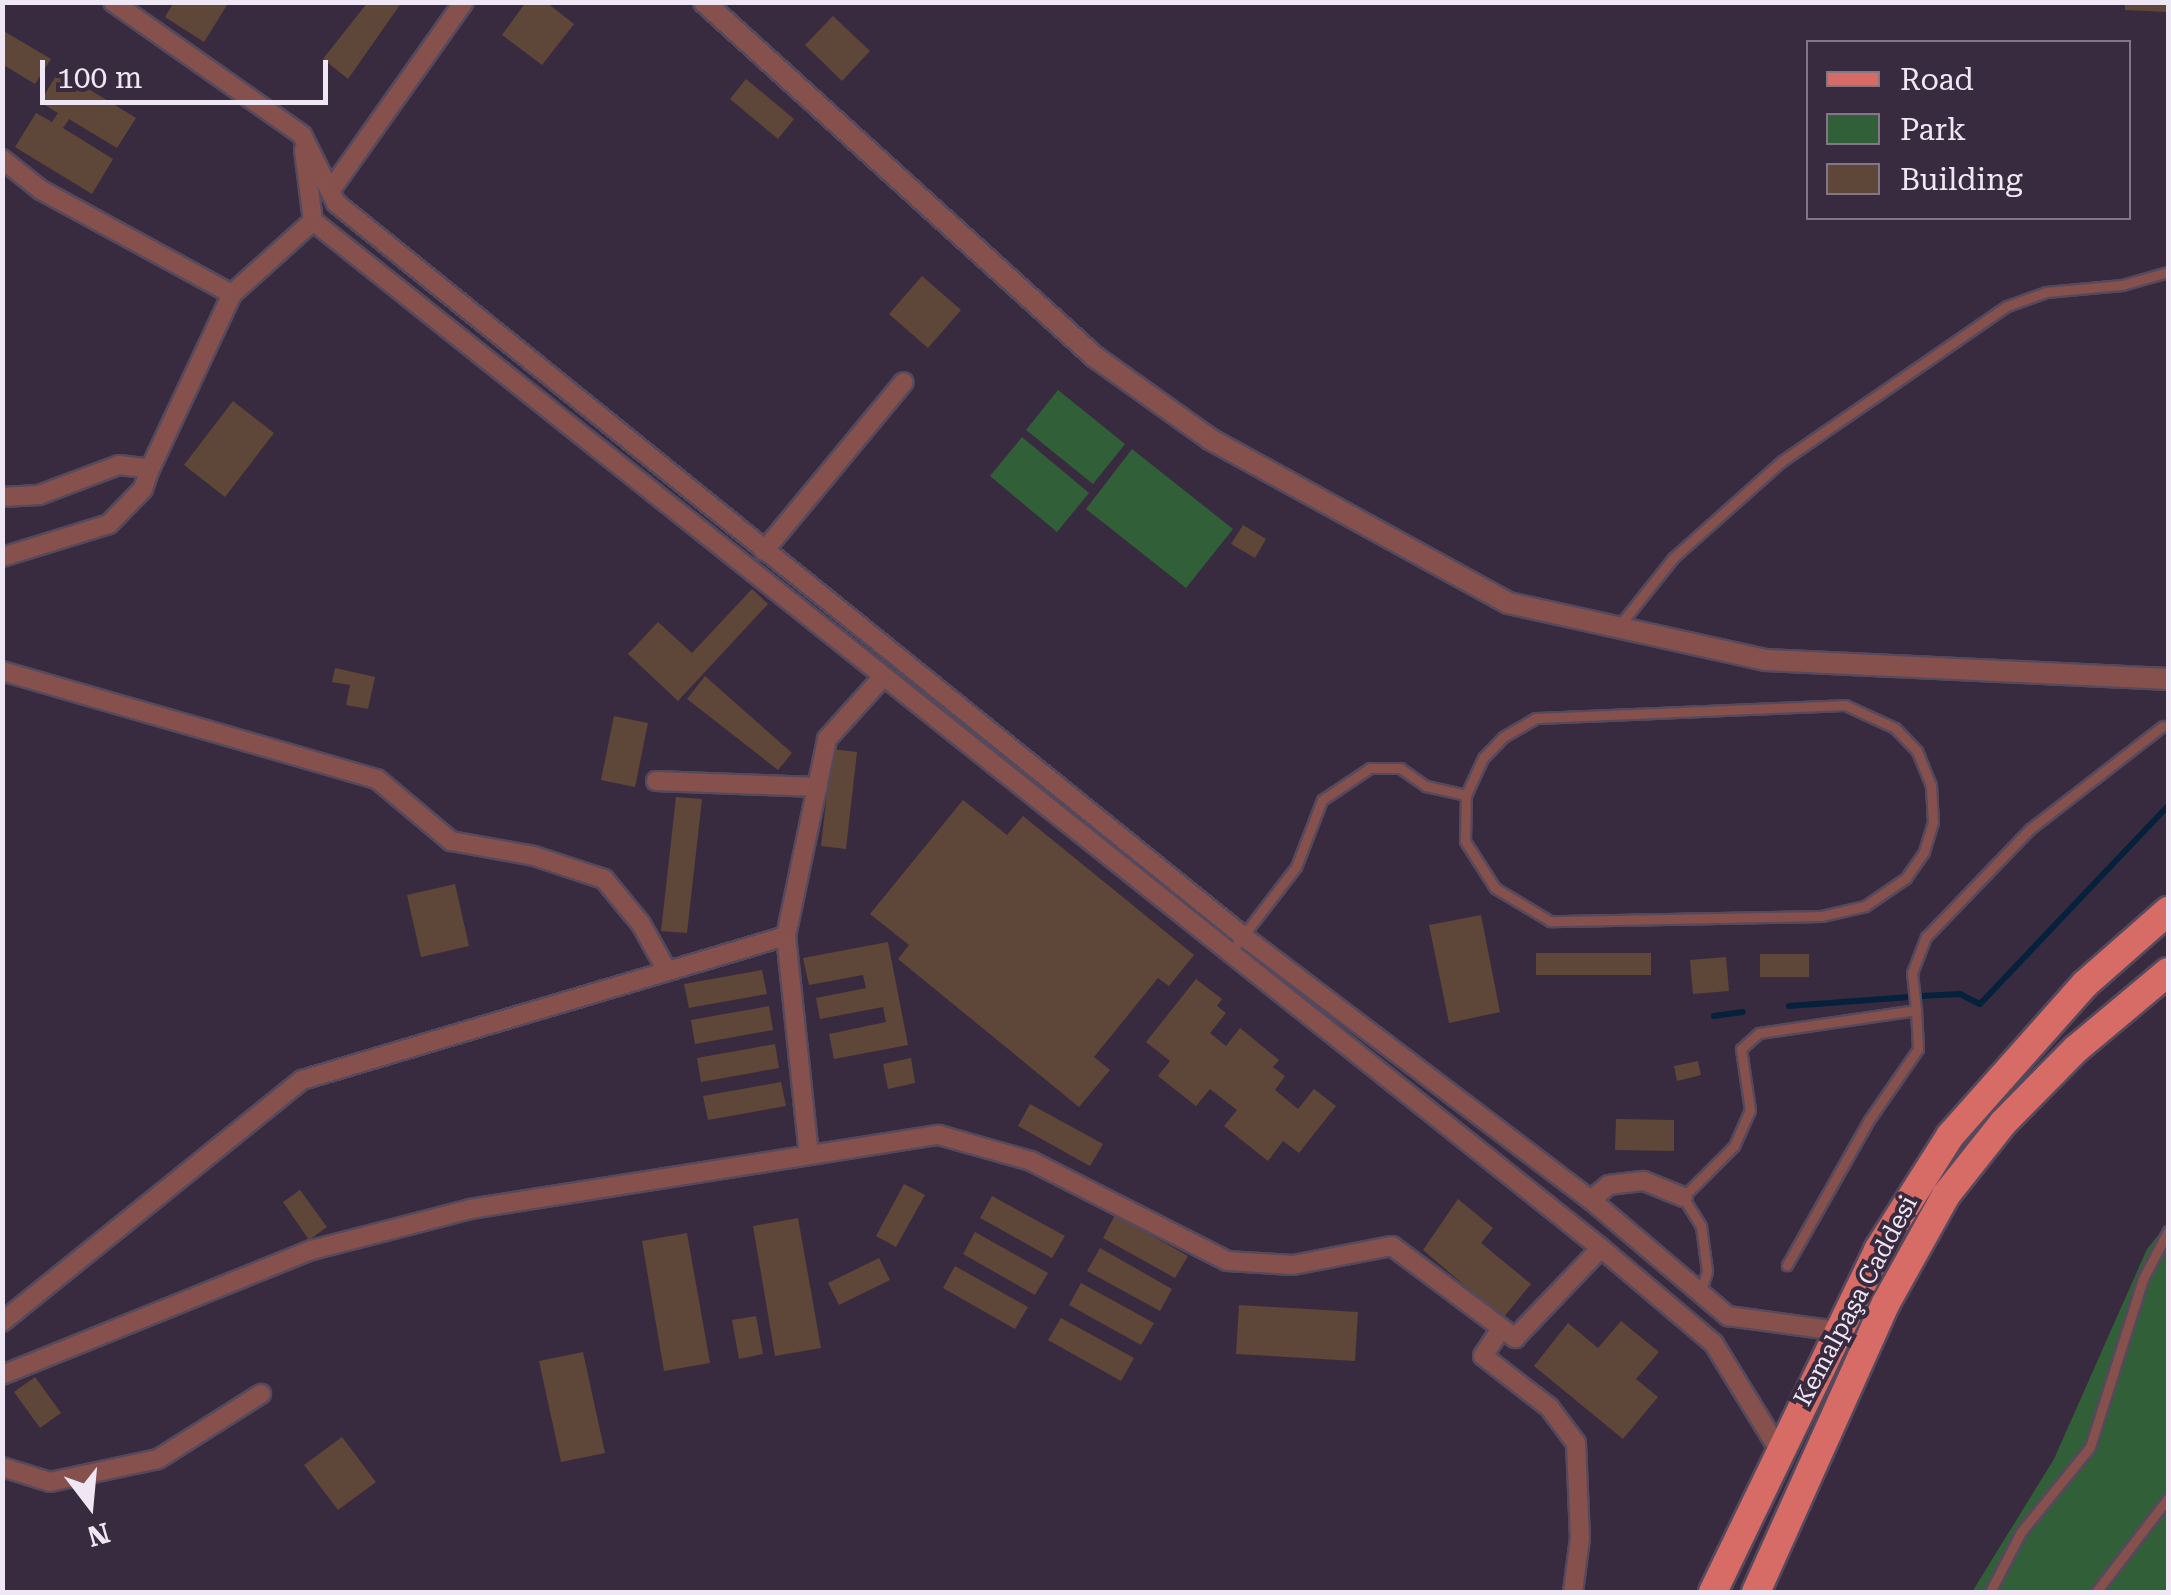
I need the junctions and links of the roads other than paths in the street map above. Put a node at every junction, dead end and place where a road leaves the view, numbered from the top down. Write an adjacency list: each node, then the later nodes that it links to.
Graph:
1 (112, 2): 4 (street)
2 (464, 2): 6 (street)
3 (704, 2): 15 (street)
4 (302, 135): 6 (street); 7 (street)
5 (2, 159): 9 (street)
6 (330, 190): 13 (street)
7 (313, 221): 9 (street); 17 (street)
8 (2168, 272): 15 (lane)
9 (232, 294): 11 (street)
10 (904, 382): 13 (street)
11 (150, 469): 12 (street); 14 (street)
12 (2, 497)
13 (764, 551): 25 (street)
14 (2, 557)
15 (1616, 630): 18 (street)
16 (2, 671): 27 (street)
17 (882, 678): 21 (street); 26 (street)
18 (2168, 679)
19 (2163, 726): 29 (lane)
20 (656, 780): 21 (street)
21 (818, 787): 24 (street)
22 (1466, 795): 22 (lane); 25 (lane)
23 (2168, 911): 39 (main road, Kemalpaşa Caddesi)
24 (786, 936): 27 (street); 30 (street)
25 (1243, 936): 26 (lane); 32 (street)
26 (1228, 956): 34 (street)
27 (667, 971): 37 (street)
28 (2168, 972): 47 (main road, Kemalpaşa Caddesi)
29 (1916, 1010): 31 (lane); 35 (lane)
30 (809, 1154): 38 (street); 40 (street)
31 (1683, 1198): 32 (street); 36 (lane)
32 (1591, 1200): 36 (street)
33 (2168, 1231): 48 (lane)
34 (1601, 1248): 38 (street); 42 (street)
35 (1787, 1266)
36 (1700, 1290): 39 (street)
37 (2, 1322)
38 (1501, 1329): 45 (street)
39 (1837, 1331): 42 (main road, Kemalpaşa Caddesi)
40 (2, 1375)
41 (262, 1394): 43 (street)
42 (1778, 1448): 46 (main road, Kemalpaşa Caddesi)
43 (2, 1467)
44 (2168, 1498): 49 (lane)
45 (1573, 1592)
46 (1714, 1592)
47 (1756, 1592)
48 (1990, 1592)
49 (2096, 1592)

